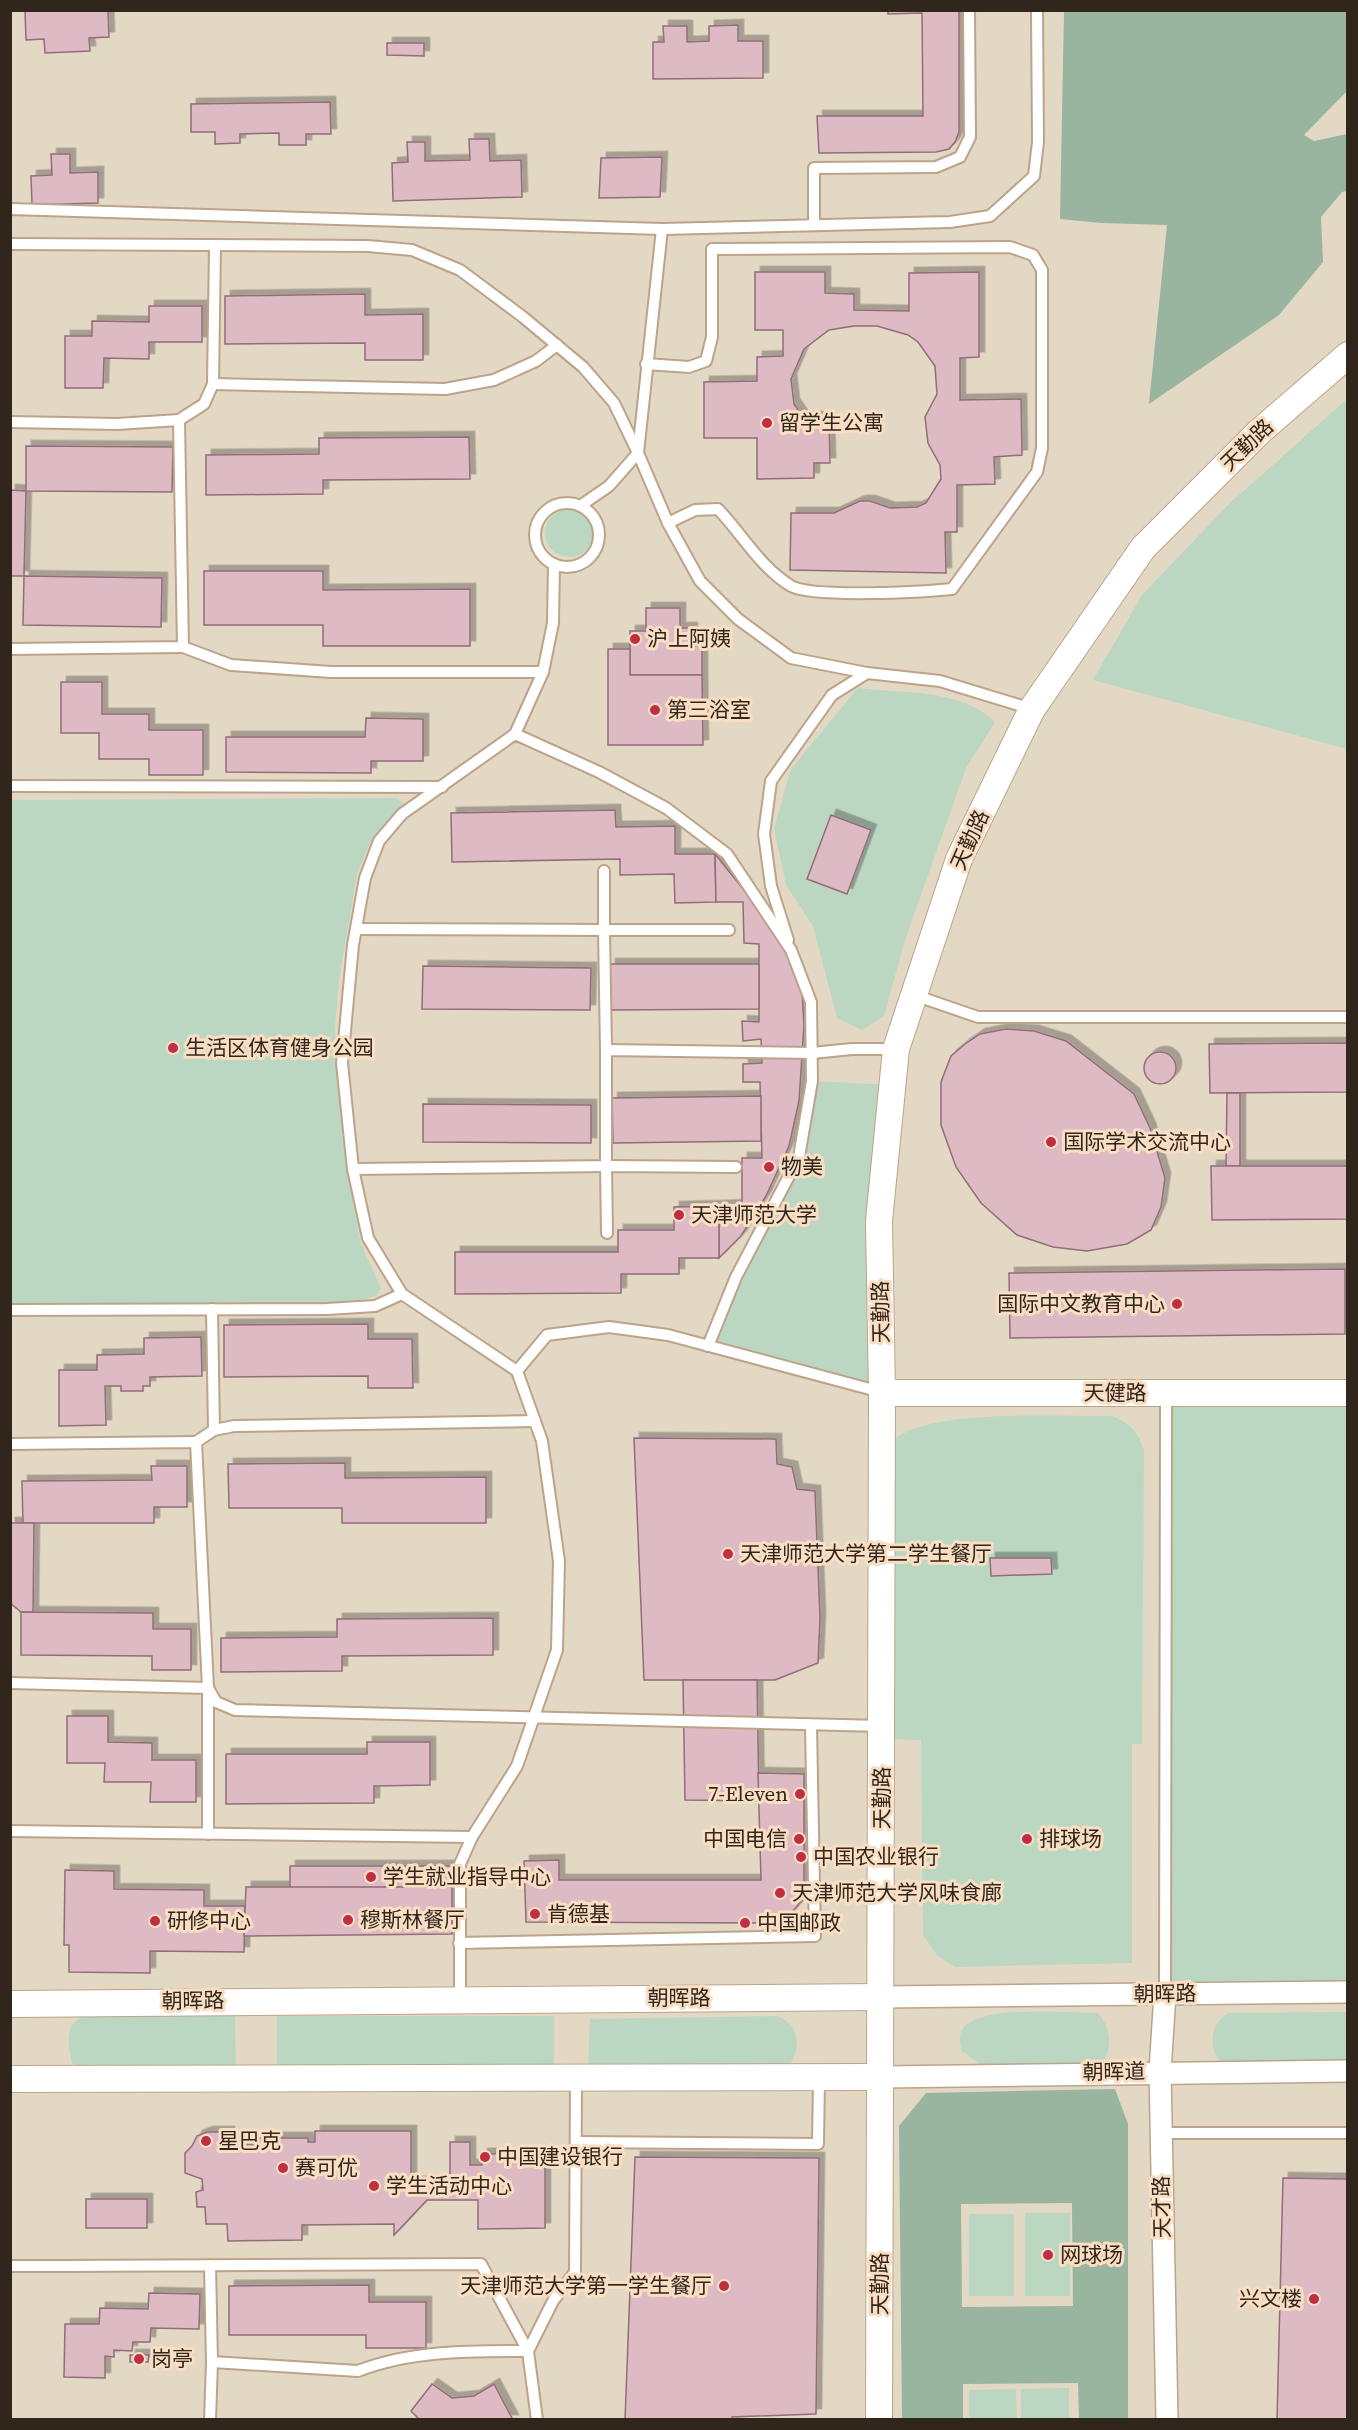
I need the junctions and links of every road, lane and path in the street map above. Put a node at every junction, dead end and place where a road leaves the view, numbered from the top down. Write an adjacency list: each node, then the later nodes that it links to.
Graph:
1 (969, 10): 4 (lane)
2 (1037, 10): 4 (lane)
3 (10, 208): 5 (lane)
4 (814, 225): 5 (lane)
5 (662, 229): 10 (lane)
6 (10, 244): 7 (lane)
7 (215, 246): 8 (lane); 11 (lane)
8 (557, 345): 11 (lane); 14 (lane)
9 (1347, 355): 22 (street, 天勤路)
10 (646, 364): 14 (lane); 16 (lane)
11 (213, 384): 12 (lane)
12 (179, 420): 13 (lane); 18 (lane)
13 (10, 422)
14 (638, 453): 15 (lane); 16 (lane)
15 (580, 506): 17 (lane); 17 (lane)
16 (668, 523): 21 (lane)
17 (554, 564): 20 (lane)
18 (183, 647): 19 (lane); 20 (lane)
19 (10, 649)
20 (543, 672): 23 (lane)
21 (867, 674): 22 (lane); 30 (lane)
22 (1032, 709): 31 (street, 天勤路)
23 (514, 734): 25 (lane); 30 (lane)
24 (10, 786): 25 (lane)
25 (442, 788): 27 (lane)
26 (604, 871): 28 (lane)
27 (356, 929): 28 (lane); 38 (lane)
28 (604, 930): 29 (lane); 33 (lane)
29 (729, 930)
30 (791, 950): 35 (lane)
31 (914, 995): 32 (lane); 34 (street, 天勤路)
32 (1347, 1017)
33 (606, 1050): 35 (lane); 36 (lane)
34 (896, 1050): 35 (lane); 45 (street, 天勤路)
35 (812, 1053): 43 (lane)
36 (606, 1166): 37 (lane); 38 (lane); 39 (lane)
37 (736, 1167)
38 (353, 1169): 40 (lane)
39 (607, 1233)
40 (402, 1294): 41 (lane); 44 (lane)
41 (212, 1309): 42 (lane); 49 (lane)
42 (10, 1310)
43 (708, 1346): 44 (lane); 45 (lane)
44 (517, 1371): 48 (lane)
45 (882, 1393): 46 (street, 天健路); 56 (street, 天勤路)
46 (1166, 1393): 47 (street, 天健路); 62 (lane)
47 (1347, 1393)
48 (535, 1421): 49 (lane); 54 (lane)
49 (214, 1430): 50 (lane)
50 (196, 1442): 51 (lane); 53 (lane)
51 (10, 1444)
52 (10, 1683): 53 (lane)
53 (208, 1689): 54 (lane); 58 (lane)
54 (534, 1719): 55 (lane); 59 (lane)
55 (811, 1726): 56 (lane); 60 (lane)
56 (882, 1726): 64 (street, 天勤路)
57 (10, 1831): 58 (lane)
58 (208, 1834): 59 (lane)
59 (472, 1838): 60 (lane)
60 (459, 1942): 63 (lane)
61 (1347, 1992): 62 (street, 朝晖路)
62 (1165, 1994): 64 (street, 朝晖路); 67 (street, 天才路)
63 (460, 1998): 64 (street, 朝晖路); 65 (street, 朝晖路)
64 (882, 1998): 70 (street, 天勤路)
65 (10, 2004)
66 (1347, 2070): 67 (street, 朝晖道)
67 (1160, 2072): 70 (street, 朝晖道); 72 (street, 天才路)
68 (576, 2076): 69 (street); 71 (street); 74 (lane)
69 (819, 2076): 70 (street); 74 (lane)
70 (882, 2077): 81 (street, 天勤路)
71 (10, 2079)
72 (1161, 2133): 73 (lane); 82 (street, 天才路)
73 (1347, 2133)
74 (576, 2142): 77 (lane)
75 (210, 2265): 76 (lane); 77 (lane); 78 (lane)
76 (10, 2266)
77 (528, 2351): 78 (lane); 80 (lane)
78 (212, 2362): 79 (lane)
79 (210, 2420)
80 (537, 2420)
81 (879, 2420)
82 (1167, 2420)

